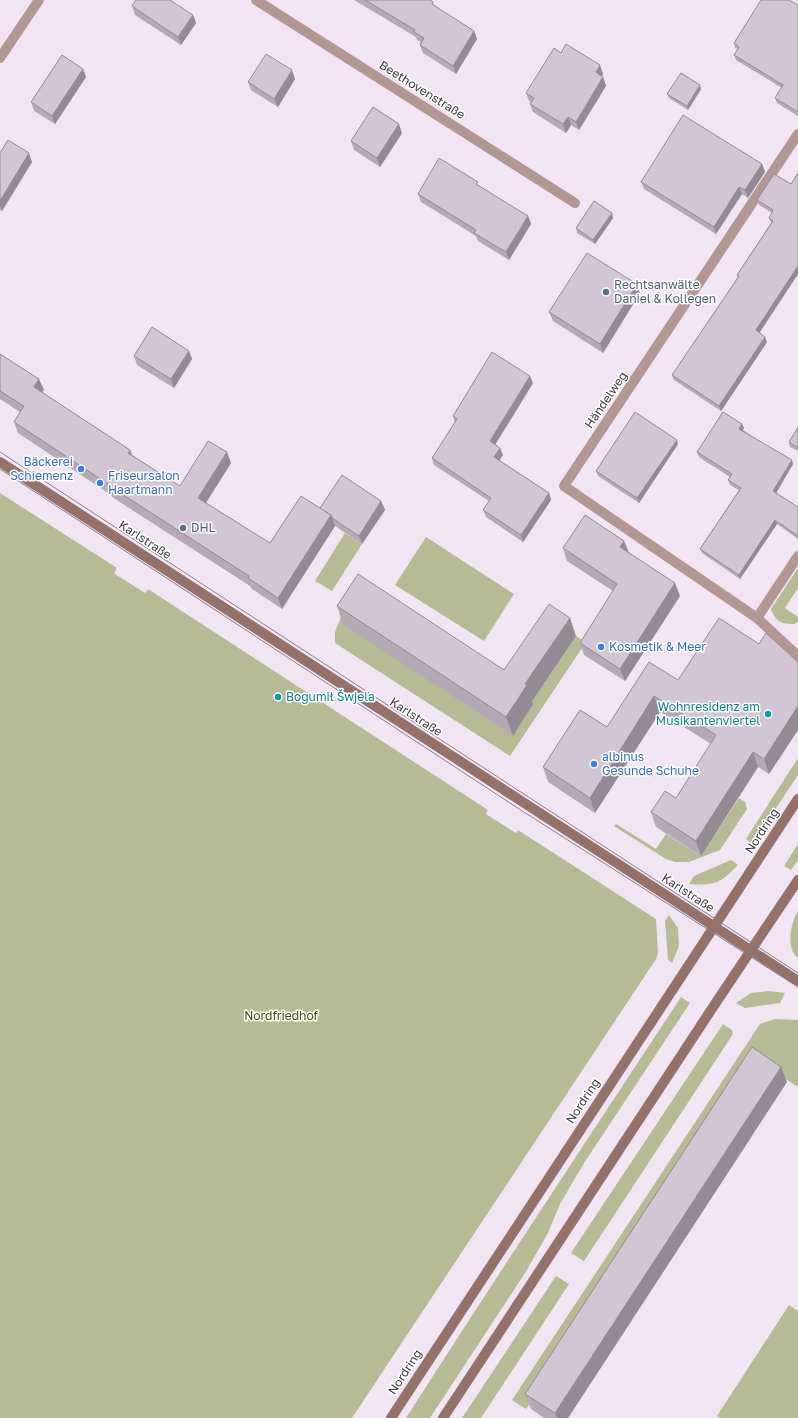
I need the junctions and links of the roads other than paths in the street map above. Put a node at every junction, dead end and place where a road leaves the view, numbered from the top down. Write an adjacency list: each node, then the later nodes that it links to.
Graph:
1 (39, 0): 3 (street)
2 (256, 0): 5 (street, Beethovenstraße)
3 (0, 58)
4 (798, 134): 8 (street, Händelweg)
5 (575, 203)
6 (0, 462): 12 (main road, Karlstraße)
7 (798, 556): 8 (street)
8 (757, 618): 9 (street, Händelweg)
9 (798, 656)
10 (798, 799): 12 (main road, Nordring)
11 (798, 880): 13 (main road)
12 (714, 926): 13 (main road, Karlstraße); 15 (main road, Nordring)
13 (751, 950): 14 (main road, Karlstraße); 16 (main road)
14 (798, 981)
15 (391, 1418)
16 (443, 1418)

